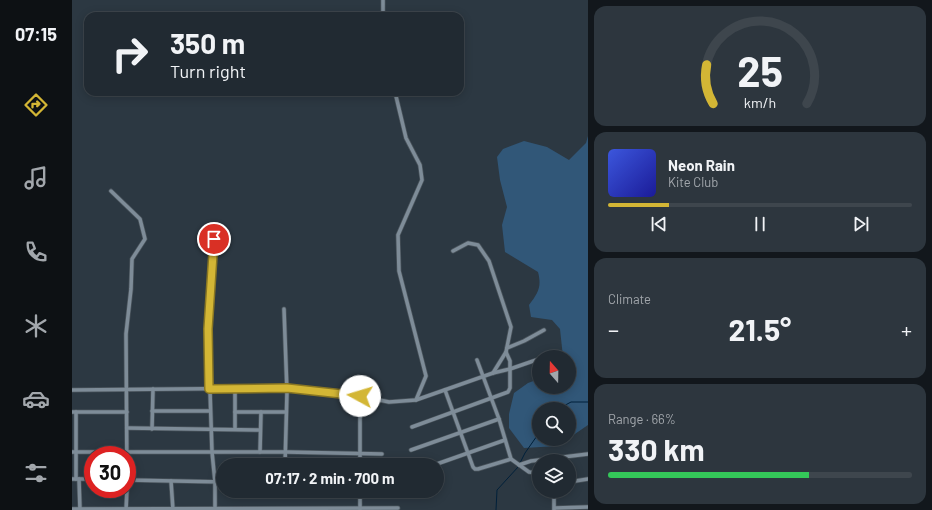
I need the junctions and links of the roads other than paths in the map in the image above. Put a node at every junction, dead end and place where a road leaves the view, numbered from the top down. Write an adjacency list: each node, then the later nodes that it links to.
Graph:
1 (383, 0): 2 (street)
2 (383, 12)
3 (395, 96): 25 (street)
4 (111, 191): 20 (street)
5 (214, 239): 18 (street)
6 (453, 251): 9 (street)
7 (284, 309): 17 (street)
8 (544, 330): 9 (street)
9 (507, 350): 12 (street); 13 (street)
10 (477, 360): 14 (street)
11 (532, 361): 12 (street)
12 (510, 369): 13 (street); 24 (street)
13 (493, 373): 14 (street)
14 (483, 376): 22 (street); 24 (street)
15 (360, 384): 23 (street)
16 (235, 388): 17 (street); 18 (street); 30 (street)
17 (287, 388): 23 (street); 32 (street)
18 (209, 389): 21 (street); 27 (street)
19 (72, 390): 20 (street)
20 (127, 390): 21 (street); 29 (street)
21 (153, 390): 26 (street)
22 (445, 390): 25 (street); 33 (street)
23 (360, 396): 25 (street); 50 (street)
24 (492, 398): 33 (street); 34 (street)
25 (416, 400)
26 (152, 411): 27 (street); 37 (street)
27 (210, 411): 38 (street)
28 (74, 412): 29 (street); 45 (street)
29 (127, 412): 36 (street)
30 (235, 412): 31 (street); 39 (street)
31 (261, 412): 32 (street); 40 (street)
32 (286, 412): 49 (street)
33 (453, 412): 35 (street); 41 (street)
34 (499, 419): 41 (street); 42 (street)
35 (412, 427)
36 (127, 428): 37 (street); 43 (street)
37 (152, 429): 38 (street)
38 (211, 429): 39 (street); 47 (street)
39 (235, 429): 40 (street)
40 (260, 430): 48 (street)
41 (461, 433): 44 (street); 51 (street)
42 (505, 440): 51 (street); 56 (street)
43 (127, 446)
44 (411, 450)
45 (74, 452): 60 (street)
46 (136, 452): 47 (street)
47 (212, 452): 48 (street); 65 (street)
48 (260, 452): 49 (street)
49 (286, 452): 50 (street); 54 (street)
50 (360, 453): 52 (street); 55 (street)
51 (468, 453): 56 (street); 57 (street)
52 (382, 454)
53 (588, 454): 58 (street)
54 (286, 458)
55 (360, 458)
56 (511, 459): 58 (street)
57 (444, 461)
58 (519, 465): 59 (street)
59 (532, 472)
60 (76, 479): 72 (street)
61 (588, 479): 64 (street)
62 (136, 480): 63 (street)
63 (171, 481): 65 (street); 74 (street)
64 (576, 481)
65 (215, 482): 75 (street)
66 (127, 498): 73 (street)
67 (360, 498): 78 (street)
68 (554, 498): 79 (street)
69 (588, 507): 80 (street)
70 (398, 508): 78 (street)
71 (72, 509): 72 (street)
72 (80, 509): 73 (street)
73 (126, 509): 74 (street)
74 (173, 509): 75 (street)
75 (215, 509): 76 (street)
76 (265, 509): 77 (street)
77 (307, 509): 78 (street)
78 (360, 509)
79 (555, 509): 80 (street)
80 (581, 509)

